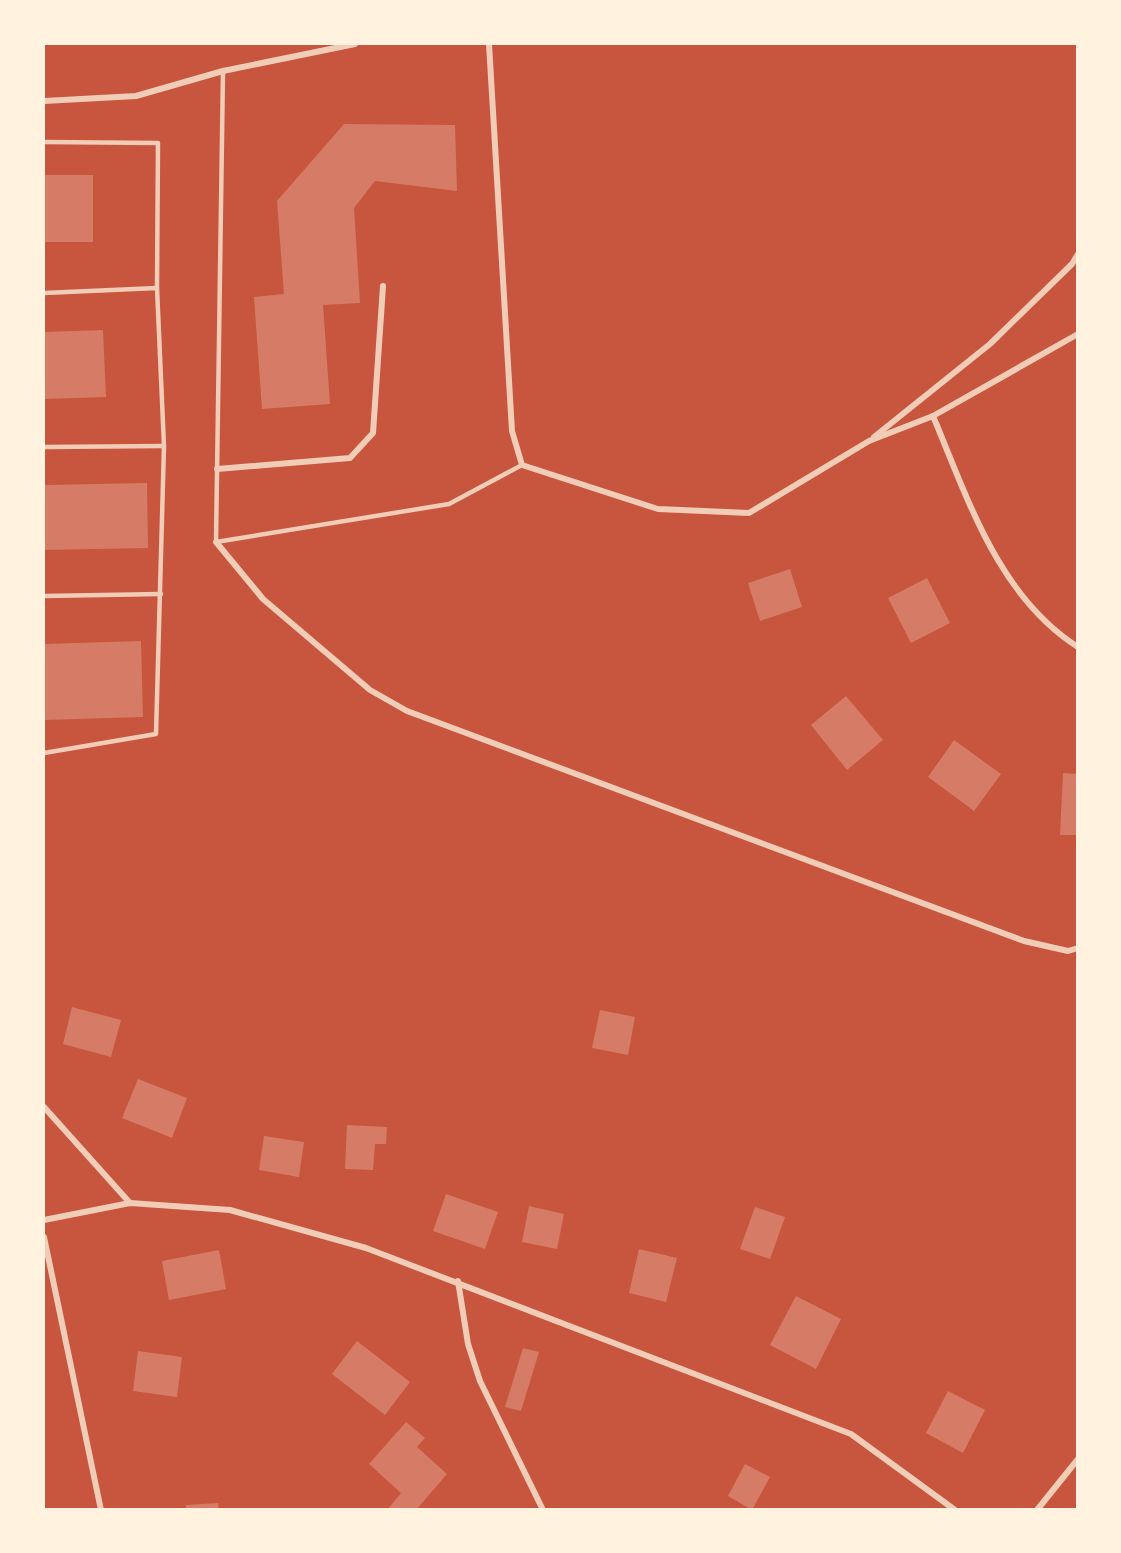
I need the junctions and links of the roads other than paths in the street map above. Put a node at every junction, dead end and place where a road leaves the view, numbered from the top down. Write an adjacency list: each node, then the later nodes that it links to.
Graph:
1 (355, 44): 3 (street)
2 (489, 44): 15 (street)
3 (223, 71): 4 (street); 16 (lane)
4 (44, 101)
5 (44, 142): 8 (lane)
6 (1077, 254): 12 (street)
7 (383, 286): 16 (street)
8 (157, 288): 9 (lane); 13 (lane)
9 (44, 293)
10 (1077, 334): 11 (street)
11 (933, 416): 12 (street); 20 (street)
12 (869, 441): 15 (street)
13 (164, 446): 14 (lane); 18 (lane)
14 (44, 447)
15 (522, 465): 17 (lane)
16 (217, 469): 17 (lane)
17 (216, 542): 22 (street)
18 (161, 594): 19 (lane); 21 (lane)
19 (44, 596)
20 (1077, 647)
21 (44, 753)
22 (1077, 948)
23 (44, 1107): 24 (street)
24 (130, 1203): 25 (street); 27 (street)
25 (44, 1220)
26 (44, 1237): 29 (street)
27 (458, 1281): 30 (street); 31 (street)
28 (1077, 1459): 32 (street)
29 (100, 1509)
30 (543, 1509)
31 (955, 1509)
32 (1037, 1509)

